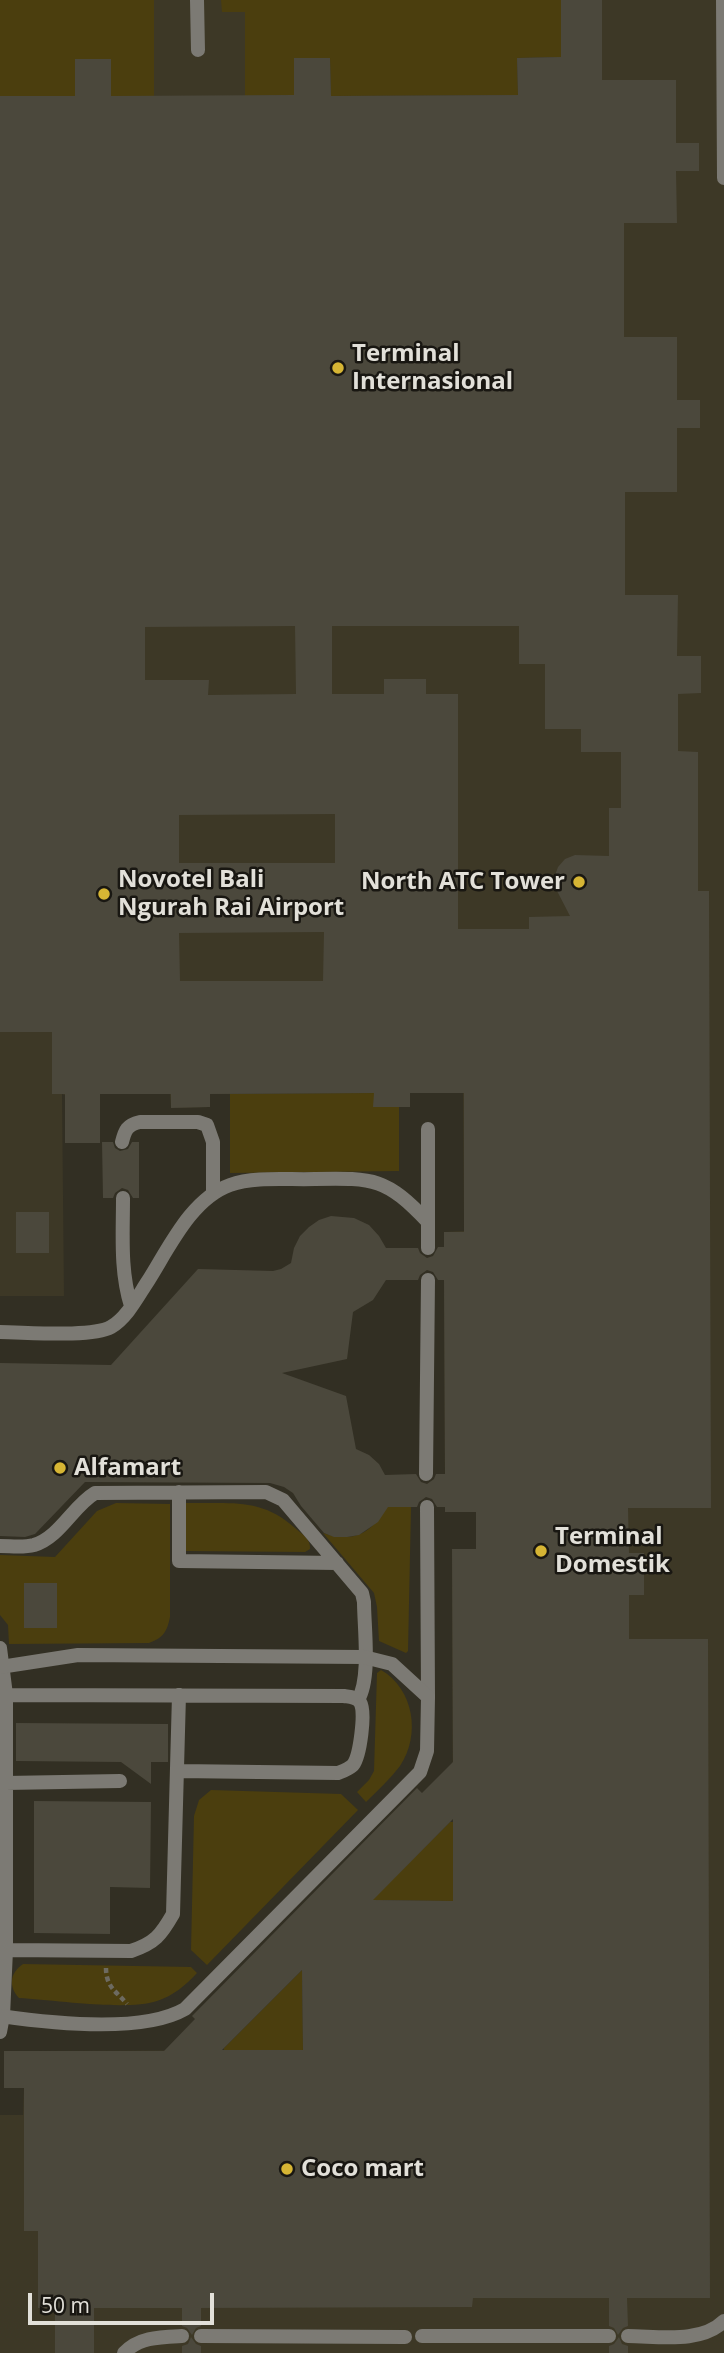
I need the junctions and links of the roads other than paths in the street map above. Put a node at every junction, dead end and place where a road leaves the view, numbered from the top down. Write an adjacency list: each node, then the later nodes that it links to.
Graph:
1 (197, 0): 3 (street)
2 (723, 0): 4 (street)
3 (198, 50)
4 (724, 178)
5 (428, 1129): 9 (street)
6 (122, 1142): 7 (street)
7 (214, 1194): 9 (street); 12 (street)
8 (122, 1198): 12 (street)
9 (428, 1222): 10 (street)
10 (428, 1248)
11 (428, 1280): 14 (street)
12 (131, 1306): 13 (street)
13 (0, 1332)
14 (426, 1474)
15 (179, 1492): 17 (street); 18 (street); 18 (street)
16 (426, 1507): 24 (street)
17 (0, 1546)
18 (337, 1563): 20 (street)
19 (0, 1648): 21 (street)
20 (365, 1657): 21 (street); 24 (street); 25 (street)
21 (2, 1666): 22 (street)
22 (6, 1695): 23 (street); 28 (street)
23 (179, 1695): 25 (street); 26 (street)
24 (428, 1697): 30 (street)
25 (358, 1700): 26 (street)
26 (178, 1771): 29 (street)
27 (120, 1780): 28 (street)
28 (6, 1783): 29 (street)
29 (6, 1950): 30 (street)
30 (2, 2016): 31 (street)
31 (0, 2032)
32 (724, 2321): 33 (street)
33 (703, 2334): 34 (street); 39 (street)
34 (724, 2334)
35 (182, 2336): 41 (street)
36 (201, 2336): 40 (street)
37 (422, 2336): 38 (street)
38 (609, 2336)
39 (628, 2336)
40 (405, 2337)
41 (124, 2353)

